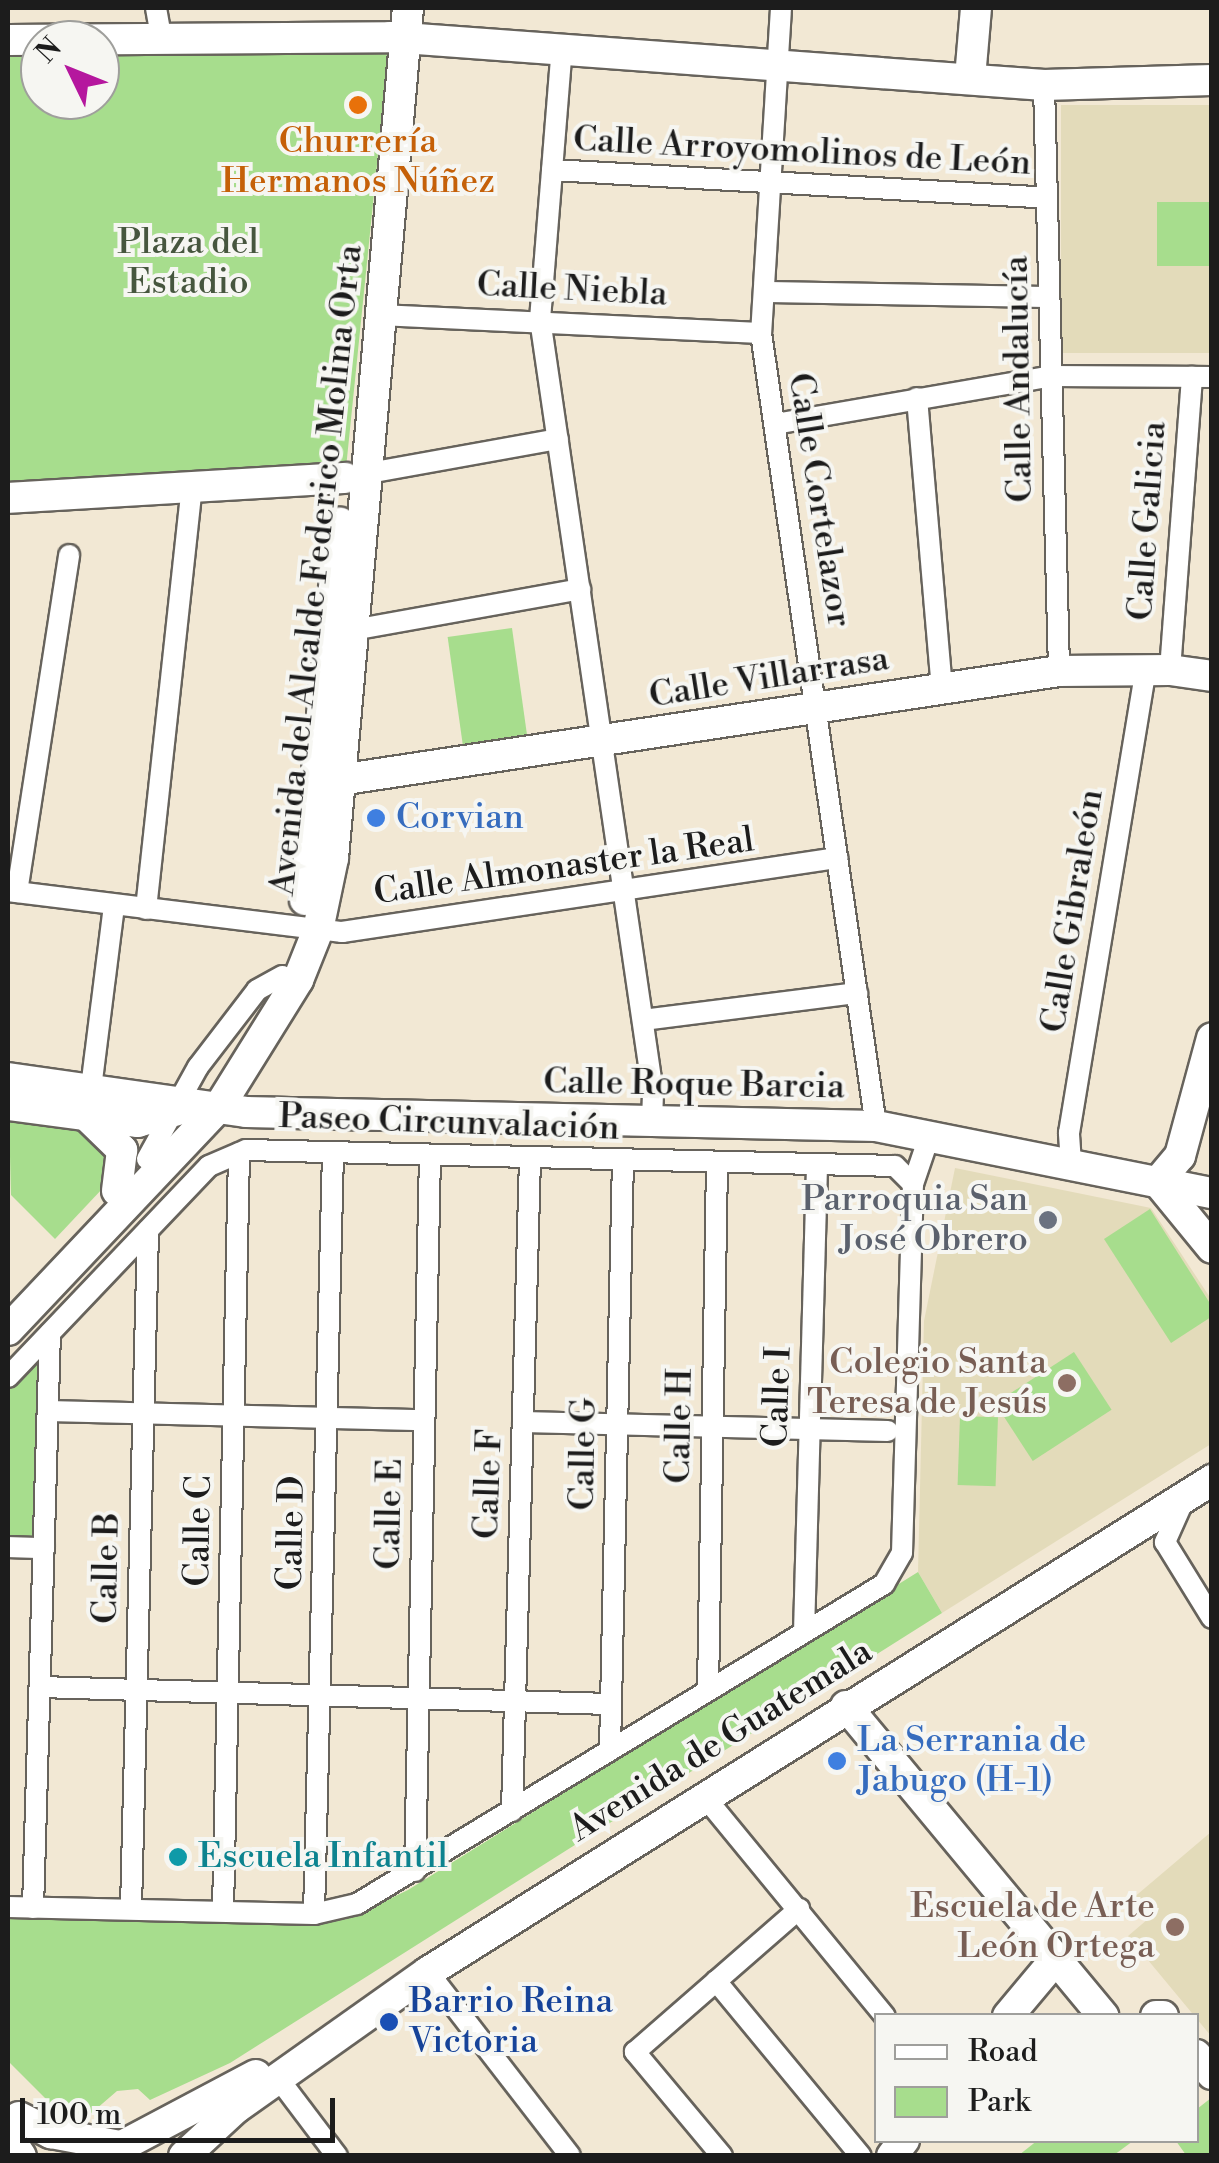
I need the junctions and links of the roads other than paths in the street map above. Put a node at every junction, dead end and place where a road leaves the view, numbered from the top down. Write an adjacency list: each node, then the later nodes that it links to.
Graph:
1 (781, 8): 7 (street, Calle Cortelazor)
2 (976, 8): 8 (street)
3 (158, 22): 4 (street); 5 (street)
4 (400, 22): 6 (street); 16 (street, Avenida del Alcalde Federico Molina Orta); 24 (street, Avenida del Alcalde Federico Molina Orta)
5 (8, 40)
6 (562, 46): 7 (street); 11 (street)
7 (776, 60): 8 (street); 12 (street, Calle Cortelazor)
8 (970, 78): 10 (street)
9 (1212, 80): 10 (street)
10 (1044, 85): 13 (street, Calle Andalucía)
11 (552, 170): 12 (street, Calle Arroyomolinos de León); 17 (street)
12 (770, 183): 13 (street, Calle Arroyomolinos de León); 14 (street, Calle Cortelazor)
13 (1047, 198): 15 (street, Calle Andalucía)
14 (765, 292): 15 (street); 18 (street, Calle Cortelazor)
15 (1050, 296): 19 (street, Calle Andalucía)
16 (379, 314): 17 (street, Calle Niebla); 24 (street, Avenida del Alcalde Federico Molina Orta)
17 (540, 319): 18 (street, Calle Niebla); 23 (street)
18 (761, 333): 22 (street, Calle Cortelazor)
19 (1052, 376): 20 (street); 21 (street); 31 (street, Calle Andalucía)
20 (1202, 377): 30 (street, Calle Galicia)
21 (917, 398): 22 (street); 33 (street)
22 (775, 424): 34 (street, Calle Cortelazor)
23 (558, 438): 24 (street); 28 (street)
24 (355, 476): 25 (street); 29 (street, Avenida del Alcalde Federico Molina Orta); 42 (street, Avenida del Alcalde Federico Molina Orta)
25 (192, 487): 26 (street); 41 (street)
26 (8, 498)
27 (70, 555): 38 (street)
28 (580, 590): 29 (street); 35 (street)
29 (353, 630): 36 (street, Avenida del Alcalde Federico Molina Orta)
30 (1158, 670): 31 (street, Calle Villarrasa); 32 (street, Calle Villarrasa); 59 (street, Calle Gibraleón)
31 (1059, 671): 33 (street, Calle Villarrasa)
32 (1212, 676)
33 (942, 690): 34 (street, Calle Villarrasa)
34 (818, 709): 35 (street, Calle Villarrasa); 37 (street, Calle Cortelazor)
35 (602, 742): 36 (street, Calle Villarrasa); 39 (street)
36 (338, 780): 42 (street, Avenida del Alcalde Federico Molina Orta)
37 (836, 858): 39 (street, Calle Almonaster la Real); 43 (street, Calle Cortelazor)
38 (12, 891): 40 (street, Calle Almonaster la Real)
39 (624, 893): 42 (street, Calle Almonaster la Real); 44 (street)
40 (114, 904): 41 (street, Calle Almonaster la Real); 47 (street)
41 (146, 909): 42 (street, Calle Almonaster la Real)
42 (309, 930): 49 (street, Avenida del Alcalde Federico Molina Orta); 49 (street, Avenida del Alcalde Federico Molina Orta)
43 (857, 993): 44 (street); 51 (street, Calle Cortelazor)
44 (643, 1020): 50 (street)
45 (1212, 1038): 64 (street)
46 (8, 1078): 47 (street)
47 (88, 1101): 48 (street); 49 (street, Calle Roque Barcia); 63 (street)
48 (8, 1105)
49 (191, 1106): 50 (street, Calle Roque Barcia); 63 (street, Avenida del Alcalde Federico Molina Orta); 70 (street, Avenida del Alcalde Federico Molina Orta)
50 (652, 1122): 51 (street, Calle Roque Barcia)
51 (876, 1126): 52 (street, Calle Roque Barcia)
52 (920, 1132): 59 (street, Calle Roque Barcia); 61 (street); 62 (street)
53 (239, 1152): 54 (street, Paseo Circunvalación); 67 (street, Paseo Circunvalación); 75 (street, Calle C)
54 (333, 1153): 55 (street, Paseo Circunvalación); 76 (street, Calle D)
55 (430, 1157): 56 (street, Paseo Circunvalación); 77 (street, Calle E)
56 (530, 1159): 57 (street, Paseo Circunvalación); 78 (street, Calle F)
57 (623, 1161): 58 (street, Paseo Circunvalación); 79 (street, Calle G)
58 (717, 1163): 60 (street, Paseo Circunvalación); 80 (street, Calle H)
59 (1071, 1163): 64 (street, Calle Roque Barcia)
60 (817, 1164): 61 (street, Paseo Circunvalación); 81 (street, Calle I)
61 (895, 1166): 62 (street)
62 (913, 1184): 87 (street)
63 (117, 1191): 69 (street, Avenida del Alcalde Federico Molina Orta)
64 (1165, 1192): 65 (street, Calle Roque Barcia); 68 (street)
65 (1212, 1193)
66 (1212, 1206): 68 (street)
67 (148, 1230): 71 (street, Paseo Circunvalación); 74 (street, Calle B)
68 (1208, 1242)
69 (8, 1302)
70 (8, 1330)
71 (50, 1333): 72 (street, Paseo Circunvalación); 73 (street)
72 (8, 1377)
73 (48, 1410): 74 (street); 85 (street)
74 (144, 1413): 75 (street); 89 (street, Calle B)
75 (234, 1415): 76 (street); 91 (street, Calle C)
76 (327, 1418): 77 (street); 92 (street, Calle D)
77 (424, 1420): 93 (street, Calle E)
78 (523, 1422): 79 (street); 94 (street, Calle F)
79 (617, 1424): 80 (street); 95 (street, Calle G)
80 (712, 1427): 81 (street); 90 (street, Calle H)
81 (810, 1429): 82 (street); 87 (street, Calle I)
82 (888, 1431)
83 (1200, 1487): 86 (street); 96 (street, Avenida de Guatemala)
84 (8, 1547): 85 (street)
85 (44, 1548): 88 (street)
86 (1212, 1618)
87 (804, 1632): 90 (street)
88 (40, 1687): 89 (street); 102 (street)
89 (136, 1690): 91 (street); 103 (street, Calle B)
90 (708, 1690): 97 (street)
91 (228, 1693): 92 (street); 105 (street, Calle C)
92 (320, 1696): 93 (street); 106 (street, Calle D)
93 (419, 1698): 94 (street); 100 (street, Calle E)
94 (515, 1701): 95 (street); 99 (street, Calle F)
95 (612, 1704): 97 (street, Calle G)
96 (846, 1706): 98 (street, Avenida de Guatemala); 107 (street)
97 (610, 1750): 99 (street)
98 (704, 1796): 104 (street); 108 (street, Avenida de Guatemala)
99 (512, 1811): 100 (street)
100 (416, 1871): 106 (street)
101 (8, 1906): 102 (street)
102 (33, 1908): 103 (street)
103 (132, 1908): 105 (street)
104 (799, 1908): 109 (street); 110 (street)
105 (223, 1911): 106 (street)
106 (314, 1914)
107 (1054, 1960): 111 (street); 112 (street)
108 (428, 1972): 113 (street, Avenida de Guatemala); 120 (street)
109 (716, 1981): 121 (street); 122 (street)
110 (884, 2013)
111 (1010, 2013)
112 (1100, 2013)
113 (278, 2078): 115 (street); 118 (street, Avenida de Guatemala); 119 (street)
114 (11, 2120): 115 (street); 116 (street); 117 (street)
115 (112, 2150)
116 (21, 2156)
117 (46, 2156)
118 (184, 2156)
119 (338, 2156)
120 (570, 2156)
121 (722, 2156)
122 (861, 2156)

